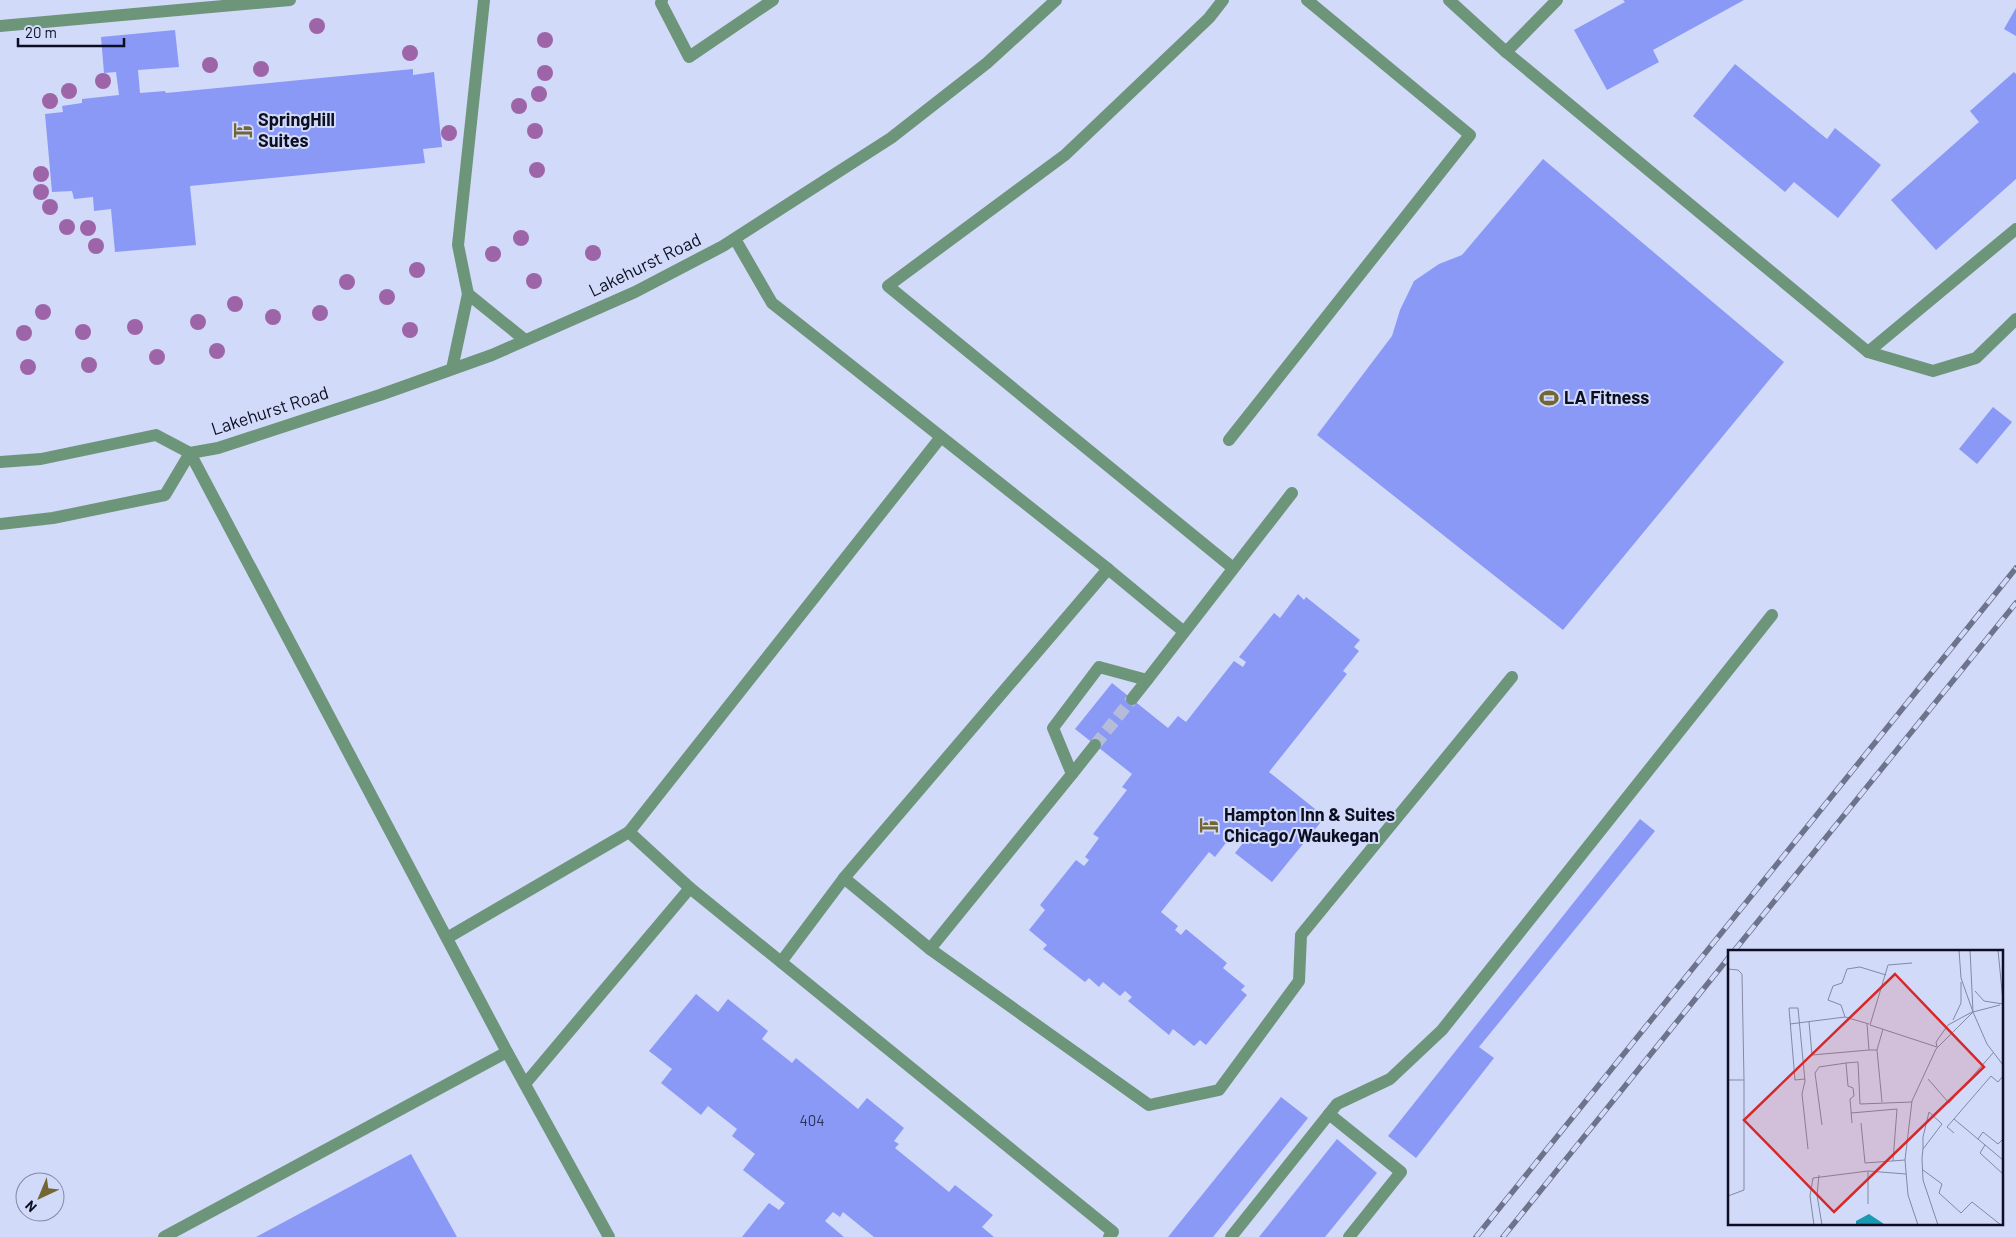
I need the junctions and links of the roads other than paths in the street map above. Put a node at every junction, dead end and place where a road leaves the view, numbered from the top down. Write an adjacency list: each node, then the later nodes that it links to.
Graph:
1 (290, 0): 10 (street)
2 (484, 0): 14 (street)
3 (662, 0): 4 (street)
4 (772, 0)
5 (1056, 0): 13 (street, Lakehurst Road)
6 (1223, 0): 25 (street)
7 (1307, 0): 20 (street)
8 (1449, 0): 11 (street)
9 (1557, 0): 11 (street)
10 (0, 26)
11 (1506, 52): 17 (street)
12 (2016, 229): 17 (street)
13 (734, 239): 16 (street, Lakehurst Road); 19 (street)
14 (468, 294): 16 (street); 18 (street)
15 (2016, 319): 17 (street)
16 (525, 340): 18 (street, Lakehurst Road)
17 (1868, 352)
18 (452, 369): 21 (street, Lakehurst Road)
19 (942, 437): 26 (street); 34 (street)
20 (1229, 440)
21 (190, 453): 22 (street); 24 (street); 37 (street)
22 (0, 462)
23 (1292, 493): 25 (street)
24 (0, 524)
25 (1233, 568): 28 (street)
26 (1108, 569): 28 (street); 35 (street)
27 (1772, 615): 42 (street)
28 (1183, 631): 30 (street)
29 (1512, 676): 38 (street)
30 (1147, 680): 31 (street); 33 (street)
31 (1132, 698)
32 (1095, 744): 33 (street)
33 (1072, 774): 38 (street)
34 (629, 832): 36 (street); 37 (street)
35 (844, 878): 38 (street); 39 (street)
36 (690, 888): 39 (street); 41 (street)
37 (447, 938): 40 (street)
38 (930, 949)
39 (781, 962): 45 (street)
40 (507, 1052): 41 (street); 43 (street)
41 (525, 1084): 44 (street)
42 (1329, 1114): 46 (street); 47 (street)
43 (164, 1237)
44 (609, 1237)
45 (1109, 1237)
46 (1231, 1237)
47 (1349, 1237)

